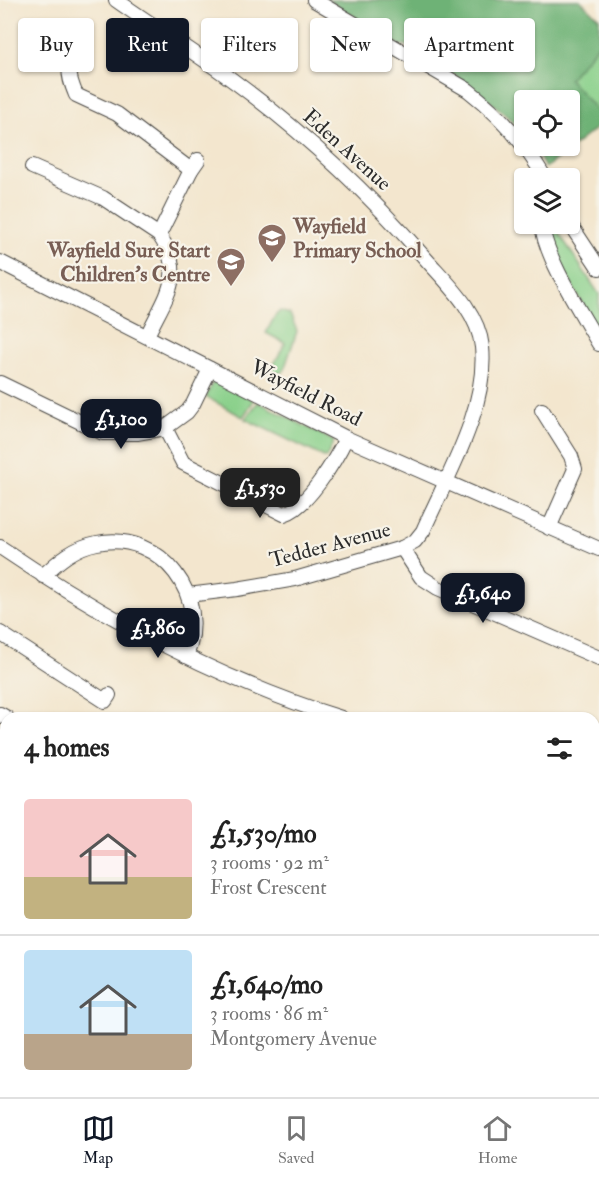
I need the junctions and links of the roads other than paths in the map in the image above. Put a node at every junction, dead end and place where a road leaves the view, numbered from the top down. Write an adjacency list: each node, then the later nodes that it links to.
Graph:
1 (116, 0): 18 (street, Eden Avenue)
2 (314, 0): 5 (street)
3 (70, 72): 8 (street)
4 (32, 167): 8 (street)
5 (539, 168)
6 (544, 234): 12 (street)
7 (577, 234): 9 (street)
8 (159, 235): 11 (street)
9 (597, 261)
10 (0, 262): 11 (street, Wayfield Road)
11 (147, 336): 13 (street, Wayfield Road)
12 (599, 344)
13 (210, 369): 16 (street); 17 (street, Wayfield Road)
14 (0, 383): 16 (street)
15 (543, 418): 19 (street)
16 (165, 428): 17 (street)
17 (346, 438): 18 (street, Wayfield Road)
18 (445, 482): 19 (street, Wayfield Road); 21 (street, Tedder Avenue)
19 (549, 528): 22 (street, Wayfield Road)
20 (0, 547): 23 (street)
21 (402, 548): 24 (street, Tedder Avenue); 27 (street)
22 (599, 549)
23 (43, 576): 24 (street); 26 (street)
24 (188, 595): 26 (street)
25 (0, 633): 28 (street)
26 (186, 656): 29 (street)
27 (599, 658)
28 (109, 695)
29 (321, 712)

